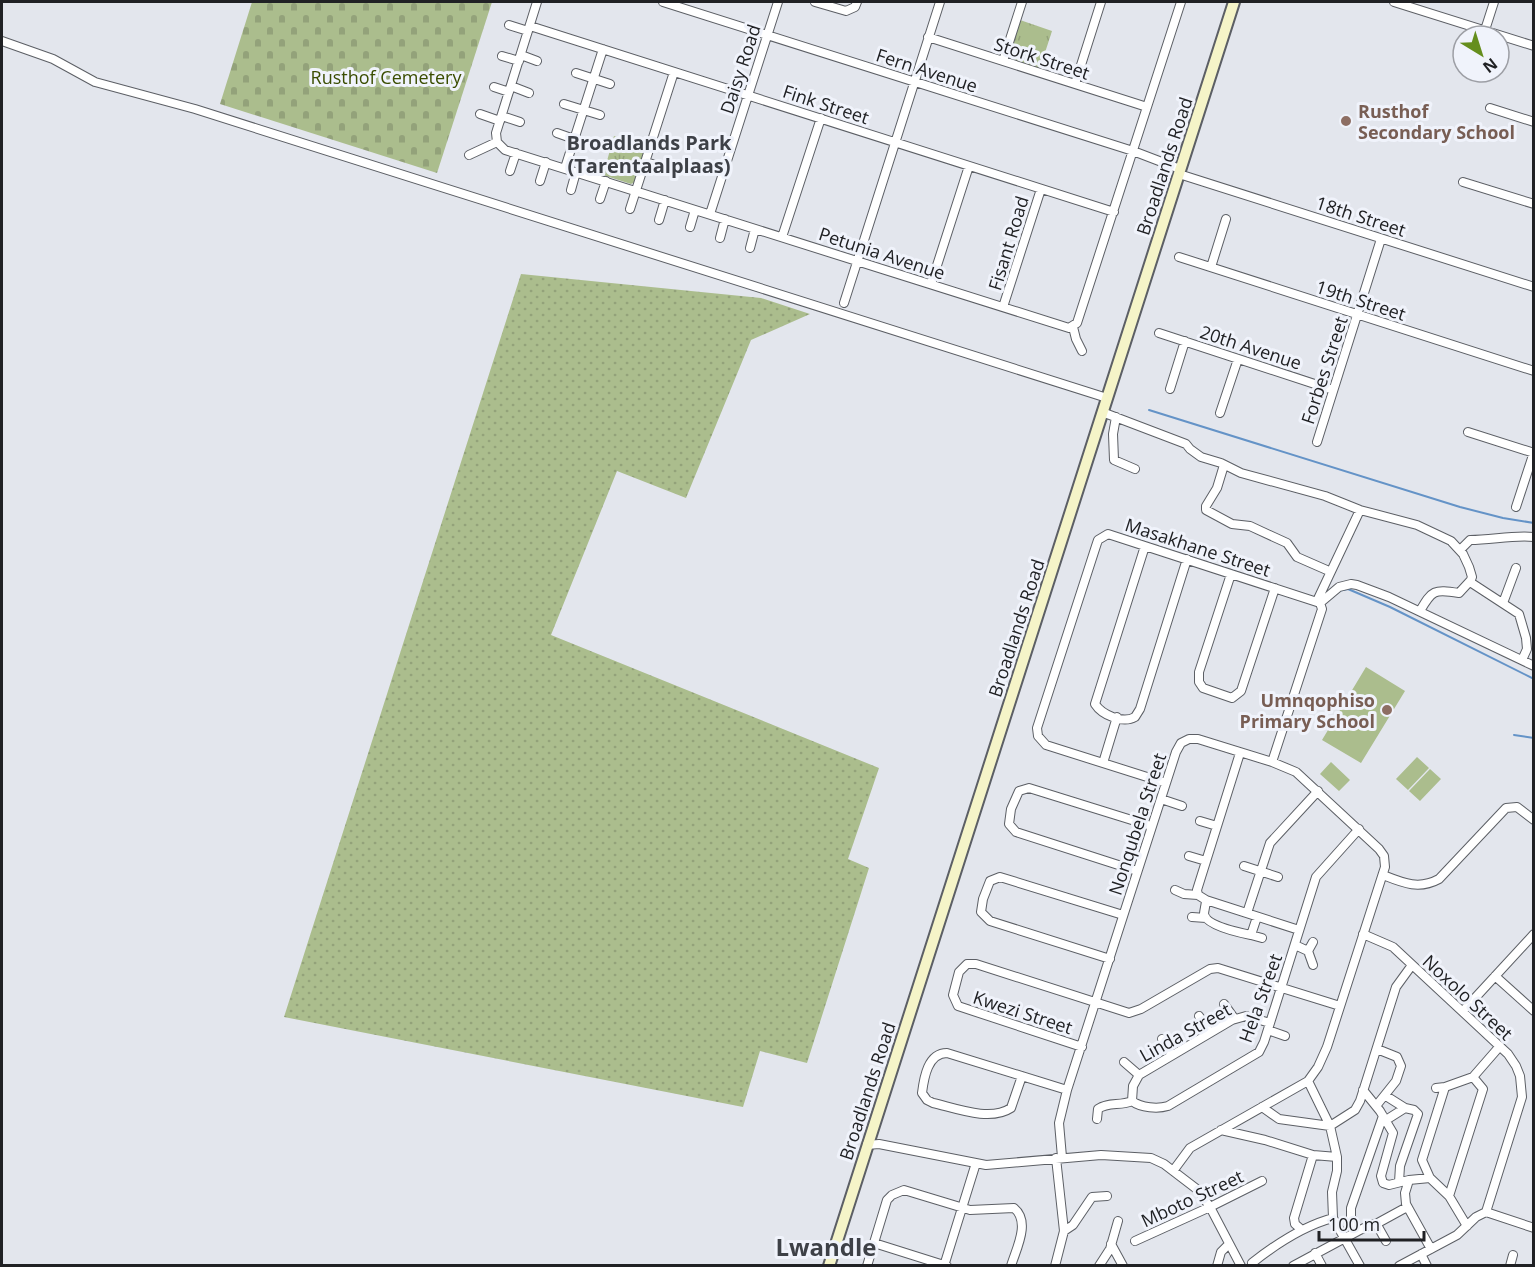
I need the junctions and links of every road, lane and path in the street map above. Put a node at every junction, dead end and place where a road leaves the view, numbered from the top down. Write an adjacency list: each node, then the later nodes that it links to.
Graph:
1 (537, 2): 17 (street)
2 (663, 2): 18 (street, Fern Avenue)
3 (778, 2): 18 (street, Daisy Road)
4 (814, 2): 5 (street)
5 (858, 2)
6 (940, 2): 19 (street)
7 (1022, 2): 27 (street)
8 (1101, 2): 33 (street)
9 (1181, 2): 39 (street)
10 (1234, 2): 61 (main road, Broadlands Road)
11 (1394, 2): 13 (street)
12 (1494, 2): 15 (street)
13 (1421, 6): 14 (street)
14 (1469, 24)
15 (1487, 24)
16 (509, 25): 17 (street, Fink Street)
17 (529, 29): 23 (street, Fink Street); 25 (street)
18 (767, 34): 31 (street, Fern Avenue); 37 (street, Daisy Road)
19 (928, 37): 27 (street, Stork Street); 31 (street)
20 (1511, 39): 22 (street)
21 (2, 41): 101 (street)
22 (1533, 46)
23 (603, 49): 28 (street, Fink Street); 30 (street)
24 (502, 56): 25 (street)
25 (520, 58): 26 (street); 35 (street)
26 (537, 61)
27 (1003, 61): 33 (street, Stork Street)
28 (674, 72): 37 (street, Fink Street); 56 (street)
29 (576, 73): 30 (street)
30 (593, 79): 32 (street); 41 (street)
31 (914, 81): 51 (street); 52 (street, Fern Avenue)
32 (610, 84)
33 (1075, 84): 39 (street, Stork Street)
34 (494, 87): 35 (street)
35 (510, 89): 36 (street); 44 (street)
36 (529, 93)
37 (748, 95): 45 (street, Fink Street); 75 (street, Daisy Road)
38 (564, 104): 41 (street)
39 (1147, 107): 52 (street)
40 (1490, 108): 47 (street)
41 (584, 110): 43 (street); 49 (street)
42 (480, 114): 44 (street)
43 (600, 115)
44 (501, 118): 46 (street); 50 (street)
45 (821, 118): 51 (street, Fink Street); 81 (street)
46 (520, 122)
47 (1533, 122)
48 (557, 134): 49 (street)
49 (574, 139): 58 (street)
50 (496, 142): 53 (street, Petunia Avenue); 54 (street)
51 (895, 142): 57 (street, Fink Street); 86 (street)
52 (1133, 151): 61 (street, Fern Avenue); 74 (street)
53 (516, 153): 55 (street, Petunia Avenue); 60 (street)
54 (469, 154)
55 (546, 162): 58 (street, Petunia Avenue); 63 (street)
56 (646, 162): 59 (street); 68 (street)
57 (969, 166): 66 (street, Fink Street); 88 (street)
58 (565, 168): 62 (street, Petunia Avenue)
59 (664, 168)
60 (510, 171)
61 (1180, 171): 83 (street, 18th Street); 101 (main road, Broadlands Road)
62 (576, 172): 64 (street, Petunia Avenue); 67 (street)
63 (540, 181)
64 (606, 181): 68 (street, Petunia Avenue); 69 (street)
65 (1463, 182): 71 (street)
66 (1041, 189): 74 (street, Fink Street); 91 (street, Fisant Road)
67 (570, 190)
68 (637, 191): 70 (street, Petunia Avenue); 72 (street)
69 (600, 198)
70 (665, 200): 73 (street, Petunia Avenue); 78 (street)
71 (1533, 204)
72 (630, 209)
73 (695, 210): 75 (street, Petunia Avenue); 79 (street)
74 (1114, 212): 93 (street)
75 (710, 214): 76 (street, Petunia Avenue)
76 (726, 219): 80 (street, Petunia Avenue); 82 (street)
77 (1226, 219): 87 (street)
78 (659, 220)
79 (690, 227)
80 (755, 229): 81 (street, Petunia Avenue); 84 (street)
81 (782, 237): 86 (street, Petunia Avenue)
82 (720, 238)
83 (1381, 239): 89 (street, 18th Street); 92 (street, Forbes Street)
84 (750, 248)
85 (1179, 257): 87 (street, 19th Street)
86 (857, 261): 88 (street, Petunia Avenue); 90 (street)
87 (1211, 267): 92 (street, 19th Street)
88 (931, 284): 91 (street, Petunia Avenue)
89 (1533, 287)
90 (844, 303)
91 (1004, 307): 93 (street, Petunia Avenue)
92 (1357, 314): 98 (street, 19th Street); 100 (street, Forbes Street)
93 (1073, 327): 96 (street)
94 (1159, 333): 95 (street, 20th Avenue)
95 (1185, 341): 97 (street, 20th Avenue); 99 (street)
96 (1082, 351)
97 (1238, 359): 100 (street, 20th Avenue); 103 (street)
98 (1533, 371)
99 (1170, 389)
100 (1333, 390): 106 (street, Forbes Street)
101 (1107, 398): 102 (main road, Broadlands Road)
102 (1102, 412): 104 (street); 201 (main road, Broadlands Road)
103 (1220, 413)
104 (1116, 417): 108 (street); 109 (street)
105 (1468, 432): 107 (street)
106 (1317, 442)
107 (1533, 453): 110 (street)
108 (1224, 465): 111 (street); 117 (street)
109 (1135, 469)
110 (1516, 507)
111 (1360, 510): 114 (street); 117 (street)
112 (1533, 537): 114 (street)
113 (1145, 546): 115 (street, Masakhane Street); 127 (street); 130 (street, Masakhane Street)
114 (1460, 550): 119 (street)
115 (1187, 560): 118 (street, Masakhane Street); 127 (street)
116 (1516, 568): 122 (street)
117 (1329, 571): 121 (street)
118 (1231, 574): 120 (street, Masakhane Street); 120 (street)
119 (1471, 579): 122 (street); 123 (street)
120 (1275, 588): 121 (street, Masakhane Street)
121 (1319, 602): 123 (street); 129 (street)
122 (1503, 603): 124 (street)
123 (1420, 611): 125 (street)
124 (1530, 643): 125 (street)
125 (1522, 660): 126 (street)
126 (1533, 666)
127 (1117, 717): 130 (street)
128 (1240, 753): 129 (street, Nonqubela Street); 131 (street, Nonqubela Street); 138 (street)
129 (1272, 762): 132 (street, Nonqubela Street)
130 (1103, 763): 131 (street, Masakhane Street)
131 (1166, 783): 133 (street, Nonqubela Street)
132 (1318, 791): 139 (street, Nonqubela Street); 144 (street)
133 (1161, 799): 134 (street); 137 (street, Nonqubela Street)
134 (1182, 806)
135 (1533, 820): 145 (street)
136 (1200, 821): 138 (street)
137 (1151, 826): 143 (street, Nonqubela Street); 143 (street)
138 (1216, 826): 141 (street)
139 (1359, 829): 145 (street, Nonqubela Street); 155 (street, Hela Street)
140 (1189, 856): 141 (street)
141 (1206, 861): 148 (street)
142 (1244, 866): 144 (street)
143 (1137, 871): 151 (street, Nonqubela Street)
144 (1260, 871): 146 (street); 150 (street)
145 (1383, 875): 156 (street)
146 (1278, 877)
147 (1175, 890): 148 (street)
148 (1197, 892): 149 (street)
149 (1206, 900): 150 (street); 154 (street)
150 (1247, 913): 152 (street)
151 (1123, 915): 163 (street, Nonqubela Street); 163 (street)
152 (1257, 916): 155 (street); 158 (street)
153 (1192, 917): 154 (street)
154 (1206, 918): 158 (street)
155 (1299, 930): 161 (street, Hela Street)
156 (1363, 934): 165 (street, Noxolo Street); 170 (street)
157 (1533, 934): 166 (street)
158 (1251, 935): 159 (street)
159 (1262, 938)
160 (1314, 942): 162 (street)
161 (1295, 945): 162 (street); 167 (street, Hela Street)
162 (1308, 951): 164 (street)
163 (1110, 959): 168 (street, Nonqubela Street)
164 (1313, 965)
165 (1412, 965): 171 (street, Noxolo Street); 181 (street)
166 (1495, 976): 171 (street); 172 (street)
167 (1281, 987): 168 (street); 170 (street); 175 (street, Hela Street)
168 (1096, 1003): 180 (street, Nonqubela Street); 180 (street, Kwezi Street)
169 (1224, 1004): 174 (street)
170 (1340, 1006): 187 (street)
171 (1463, 1011): 179 (street, Noxolo Street)
172 (1533, 1011)
173 (1199, 1016): 176 (street)
174 (1234, 1018): 175 (street, Linda Street); 176 (street, Linda Street)
175 (1269, 1027): 177 (street, Linda Street); 193 (street, Hela Street)
176 (1210, 1033): 182 (street, Linda Street)
177 (1285, 1036)
178 (1162, 1039): 182 (street)
179 (1500, 1046): 186 (street); 216 (street, Noxolo Street)
180 (1082, 1047): 190 (street, Nonqubela Street)
181 (1377, 1049): 191 (street); 192 (street)
182 (1172, 1055): 184 (street, Linda Street)
183 (1124, 1062): 184 (street)
184 (1139, 1075): 193 (street, Linda Street)
185 (1022, 1076): 185 (street); 190 (street)
186 (1473, 1077): 189 (street); 212 (street)
187 (1308, 1081): 195 (street); 199 (street)
188 (1436, 1088): 189 (street)
189 (1445, 1088): 207 (street)
190 (1068, 1090): 204 (street, Nonqubela Street)
191 (1363, 1090): 194 (street); 199 (street)
192 (1386, 1096): 194 (street); 196 (street)
193 (1131, 1099): 198 (street)
194 (1376, 1106): 197 (street)
195 (1262, 1107): 199 (street); 200 (street)
196 (1405, 1108): 197 (street); 210 (street)
197 (1385, 1118): 210 (street); 223 (street)
198 (1097, 1119)
199 (1330, 1126): 203 (street)
200 (1221, 1130): 202 (street); 206 (street)
201 (867, 1145): 205 (street); 237 (main road, Broadlands Road)
202 (1313, 1155): 203 (street); 222 (street)
203 (1337, 1157): 217 (street)
204 (1059, 1158): 205 (street); 206 (street); 224 (street, Nonqubela Street)
205 (976, 1163): 214 (street)
206 (1173, 1171): 215 (street)
207 (1430, 1178): 208 (street); 212 (street)
208 (1409, 1180): 210 (street); 213 (street)
209 (1263, 1181): 215 (street, Mboto Street)
210 (1399, 1182)
211 (1107, 1196): 224 (street)
212 (1449, 1196): 220 (street)
213 (1407, 1207): 219 (street); 231 (street)
214 (962, 1208): 228 (street); 236 (street); 239 (street)
215 (1210, 1208): 226 (street, Mboto Street); 230 (street)
216 (1486, 1212): 220 (street); 221 (street)
217 (1333, 1218): 222 (street); 225 (street)
218 (1118, 1221): 229 (street)
219 (1376, 1224): 223 (street); 227 (street)
220 (1467, 1226): 231 (street)
221 (1533, 1228)
222 (1302, 1230): 235 (street)
223 (1359, 1231): 225 (street)
224 (1064, 1232): 240 (street)
225 (1343, 1235): 232 (street); 247 (street)
226 (1135, 1241)
227 (1386, 1241)
228 (874, 1243): 236 (street); 238 (street)
229 (1111, 1244): 241 (street); 242 (street)
230 (1229, 1244): 243 (street); 244 (street)
231 (1431, 1249): 233 (street)
232 (1315, 1253): 245 (street); 246 (street)
233 (1421, 1254): 248 (street); 249 (street)
234 (1514, 1256): 250 (street)
235 (1252, 1263)
236 (945, 1265)
237 (829, 1266)
238 (867, 1266)
239 (1011, 1266)
240 (1055, 1266)
241 (1099, 1266)
242 (1122, 1266)
243 (1217, 1266)
244 (1240, 1266)
245 (1293, 1266)
246 (1322, 1266)
247 (1360, 1266)
248 (1399, 1266)
249 (1427, 1266)
250 (1510, 1266)

